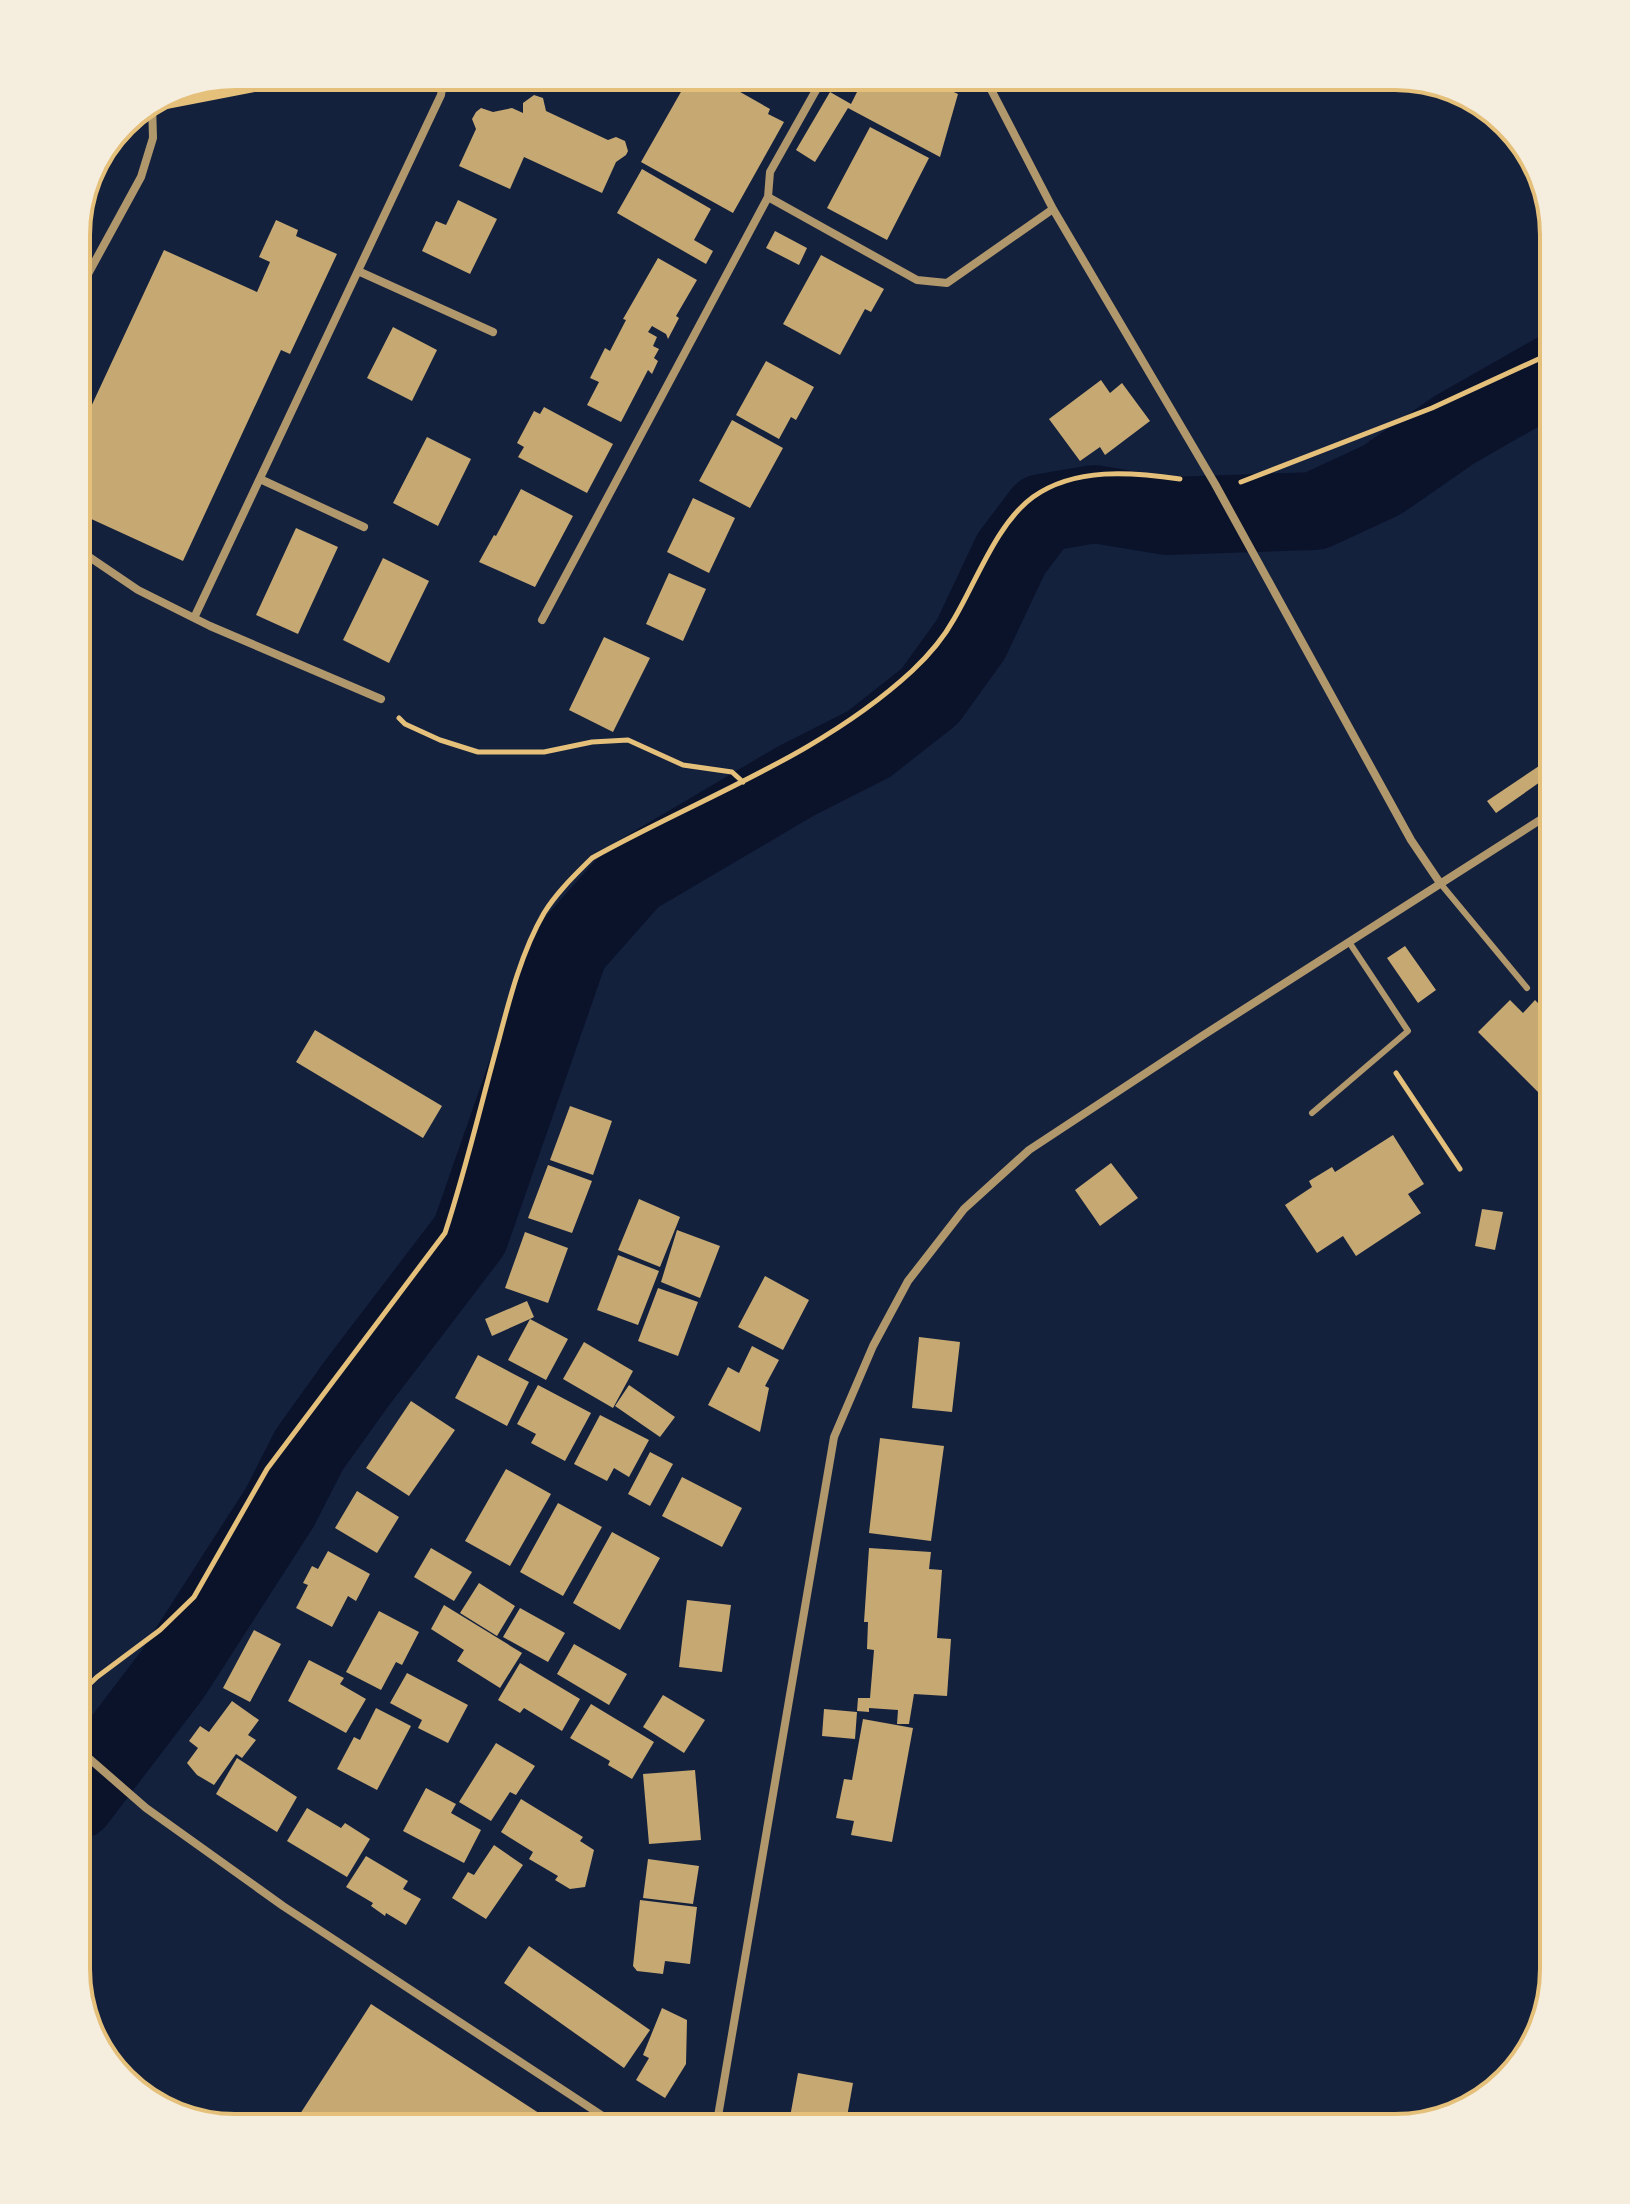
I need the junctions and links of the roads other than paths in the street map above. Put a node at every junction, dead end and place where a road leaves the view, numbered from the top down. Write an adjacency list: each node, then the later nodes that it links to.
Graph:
1 (442, 90): 8 (street)
2 (816, 90): 5 (street)
3 (991, 90): 6 (street)
4 (152, 115): 7 (street)
5 (768, 197): 6 (street); 14 (street)
6 (1053, 209): 17 (street)
7 (90, 270)
8 (358, 271): 9 (street); 10 (street)
9 (493, 332)
10 (260, 479): 11 (street); 13 (street)
11 (364, 527)
12 (90, 557): 13 (street)
13 (194, 618): 15 (street)
14 (542, 620)
15 (381, 699)
16 (1540, 820): 17 (street)
17 (1440, 883): 18 (street); 19 (lane)
18 (1349, 942): 20 (lane); 23 (street)
19 (1527, 988)
20 (1312, 1113)
21 (90, 1759): 22 (street)
22 (600, 2114)
23 (718, 2114)

